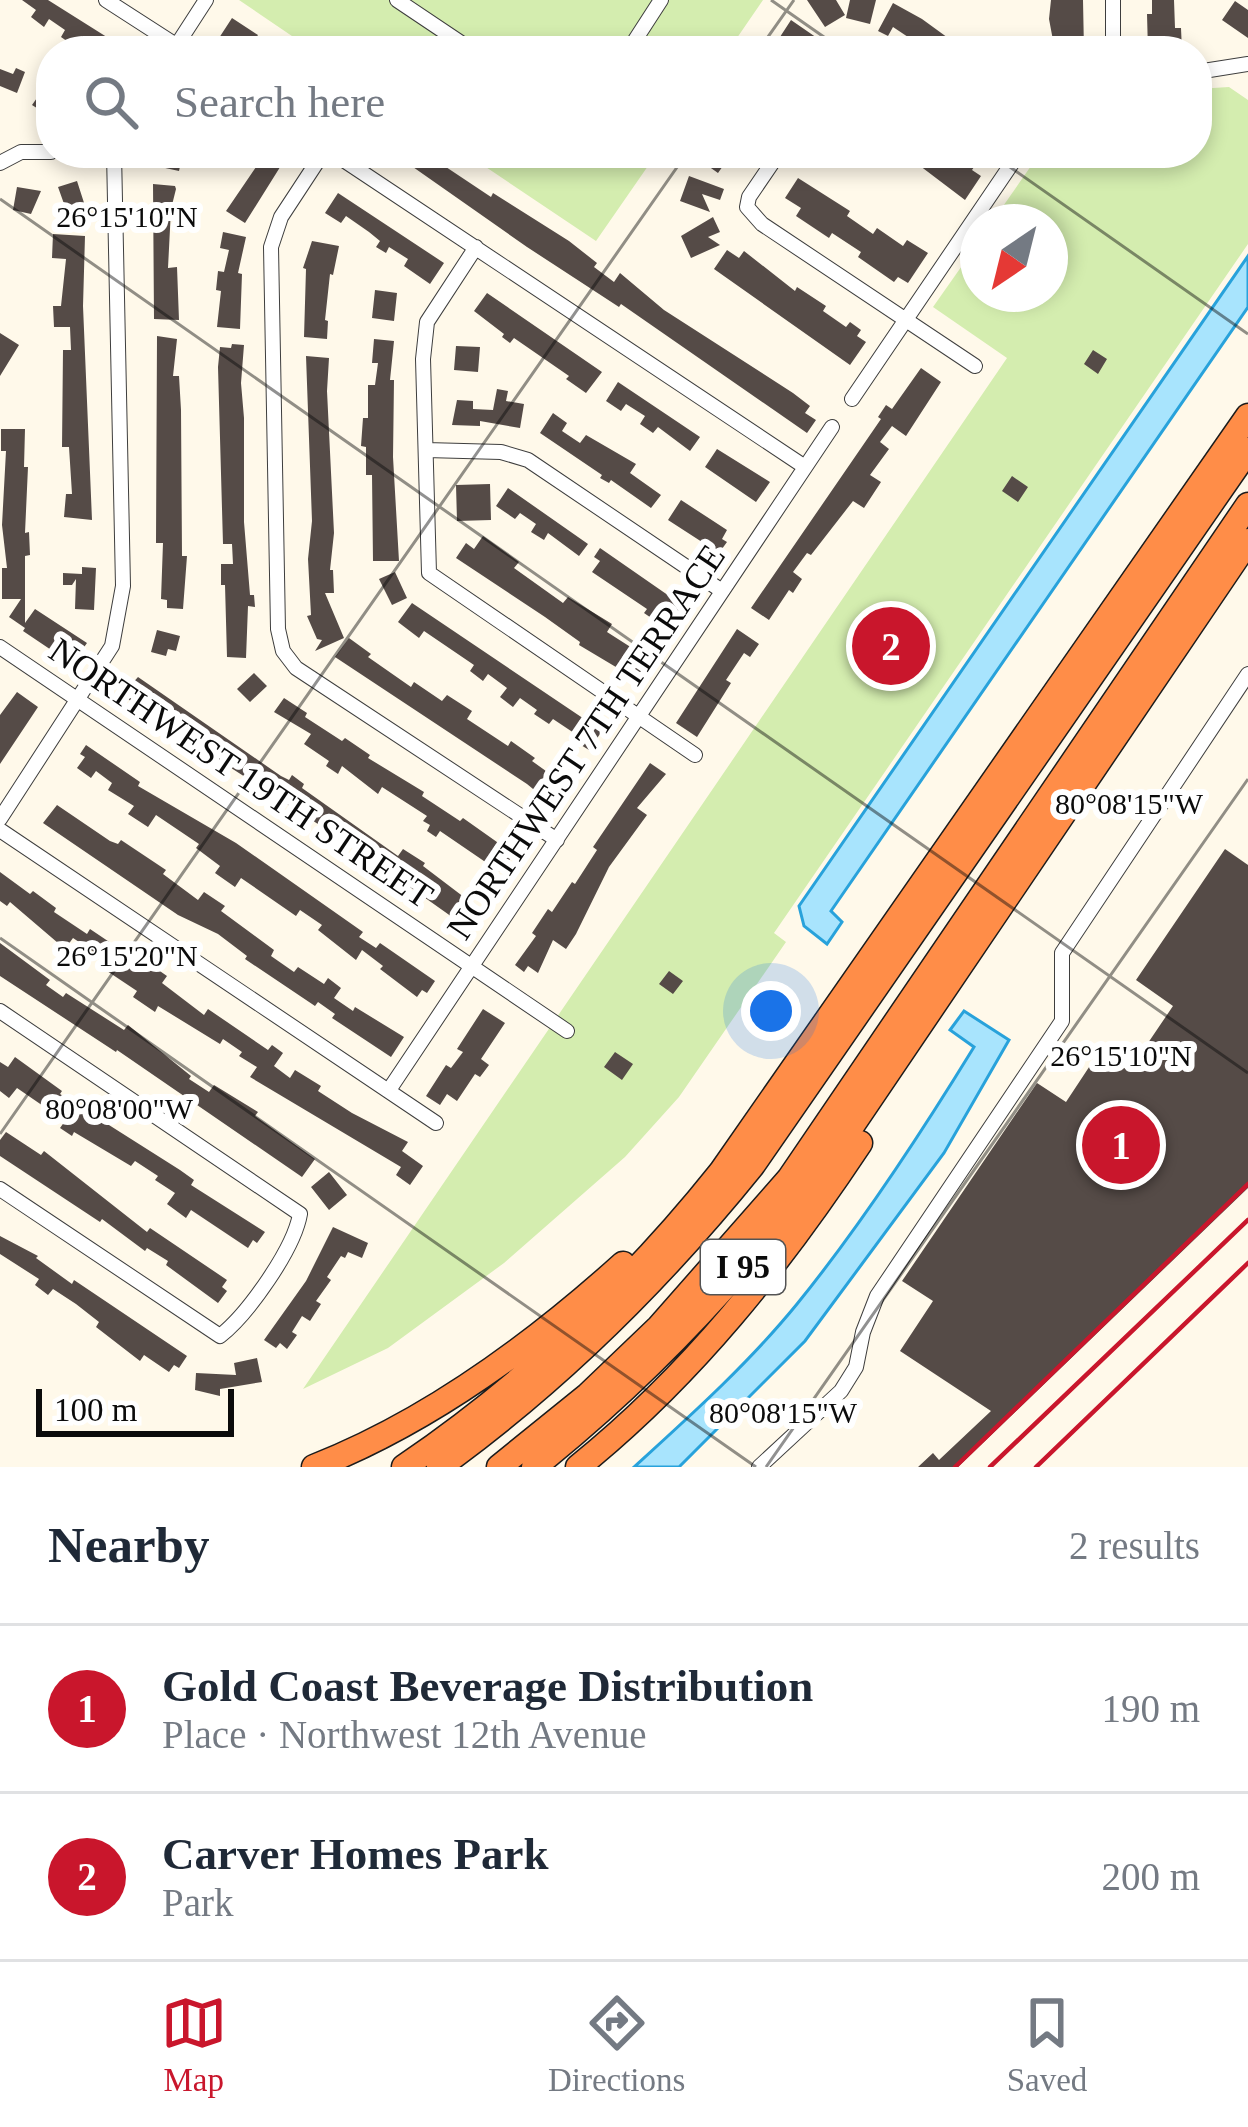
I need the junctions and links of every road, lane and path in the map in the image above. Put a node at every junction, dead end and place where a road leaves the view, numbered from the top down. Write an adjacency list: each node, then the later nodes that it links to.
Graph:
1 (106, 0): 8 (street)
2 (206, 0): 9 (street)
3 (397, 0): 7 (street)
4 (434, 0): 7 (street)
5 (662, 0): 11 (street)
6 (1113, 0): 12 (street)
7 (422, 17): 10 (street)
8 (159, 36)
9 (185, 36)
10 (450, 36)
11 (638, 36)
12 (1114, 36)
13 (1248, 64): 14 (street)
14 (1212, 70)
15 (36, 152): 16 (street)
16 (0, 163)
17 (114, 168): 36 (street)
18 (313, 168): 41 (street)
19 (356, 168): 22 (street)
20 (769, 168): 23 (street)
21 (1008, 168): 23 (street)
22 (476, 247): 29 (street); 30 (street)
23 (905, 320): 24 (street); 25 (street)
24 (975, 366)
25 (851, 399)
26 (1248, 416): 48 (highway, I 95)
27 (832, 428): 30 (street, NORTHWEST 7TH TERRACE)
28 (1248, 450): 53 (highway)
29 (426, 451): 33 (street); 37 (street)
30 (805, 467): 33 (street, NORTHWEST 7TH TERRACE)
31 (1248, 505): 54 (highway)
32 (1248, 541): 45 (highway, I 95)
33 (722, 591): 37 (street, NORTHWEST 7TH TERRACE)
34 (0, 646): 36 (street, NORTHWEST 19TH STREET)
35 (1248, 674): 56 (street)
36 (78, 701): 39 (street); 42 (street, NORTHWEST 19TH STREET)
37 (640, 718): 38 (street); 41 (street, NORTHWEST 7TH TERRACE)
38 (695, 755)
39 (0, 818)
40 (0, 830): 46 (street)
41 (557, 840): 42 (street, NORTHWEST 7TH TERRACE)
42 (473, 966): 44 (street, NORTHWEST 19TH STREET); 46 (street, NORTHWEST 7TH TERRACE)
43 (0, 1010): 49 (street)
44 (567, 1031)
45 (914, 1034): 50 (highway); 55 (highway, I 95)
46 (389, 1090): 47 (street)
47 (436, 1123)
48 (722, 1172): 51 (highway); 52 (highway, I 95)
49 (0, 1189)
50 (580, 1466)
51 (314, 1467)
52 (404, 1467)
53 (439, 1467)
54 (500, 1467)
55 (533, 1467)
56 (759, 1467)

